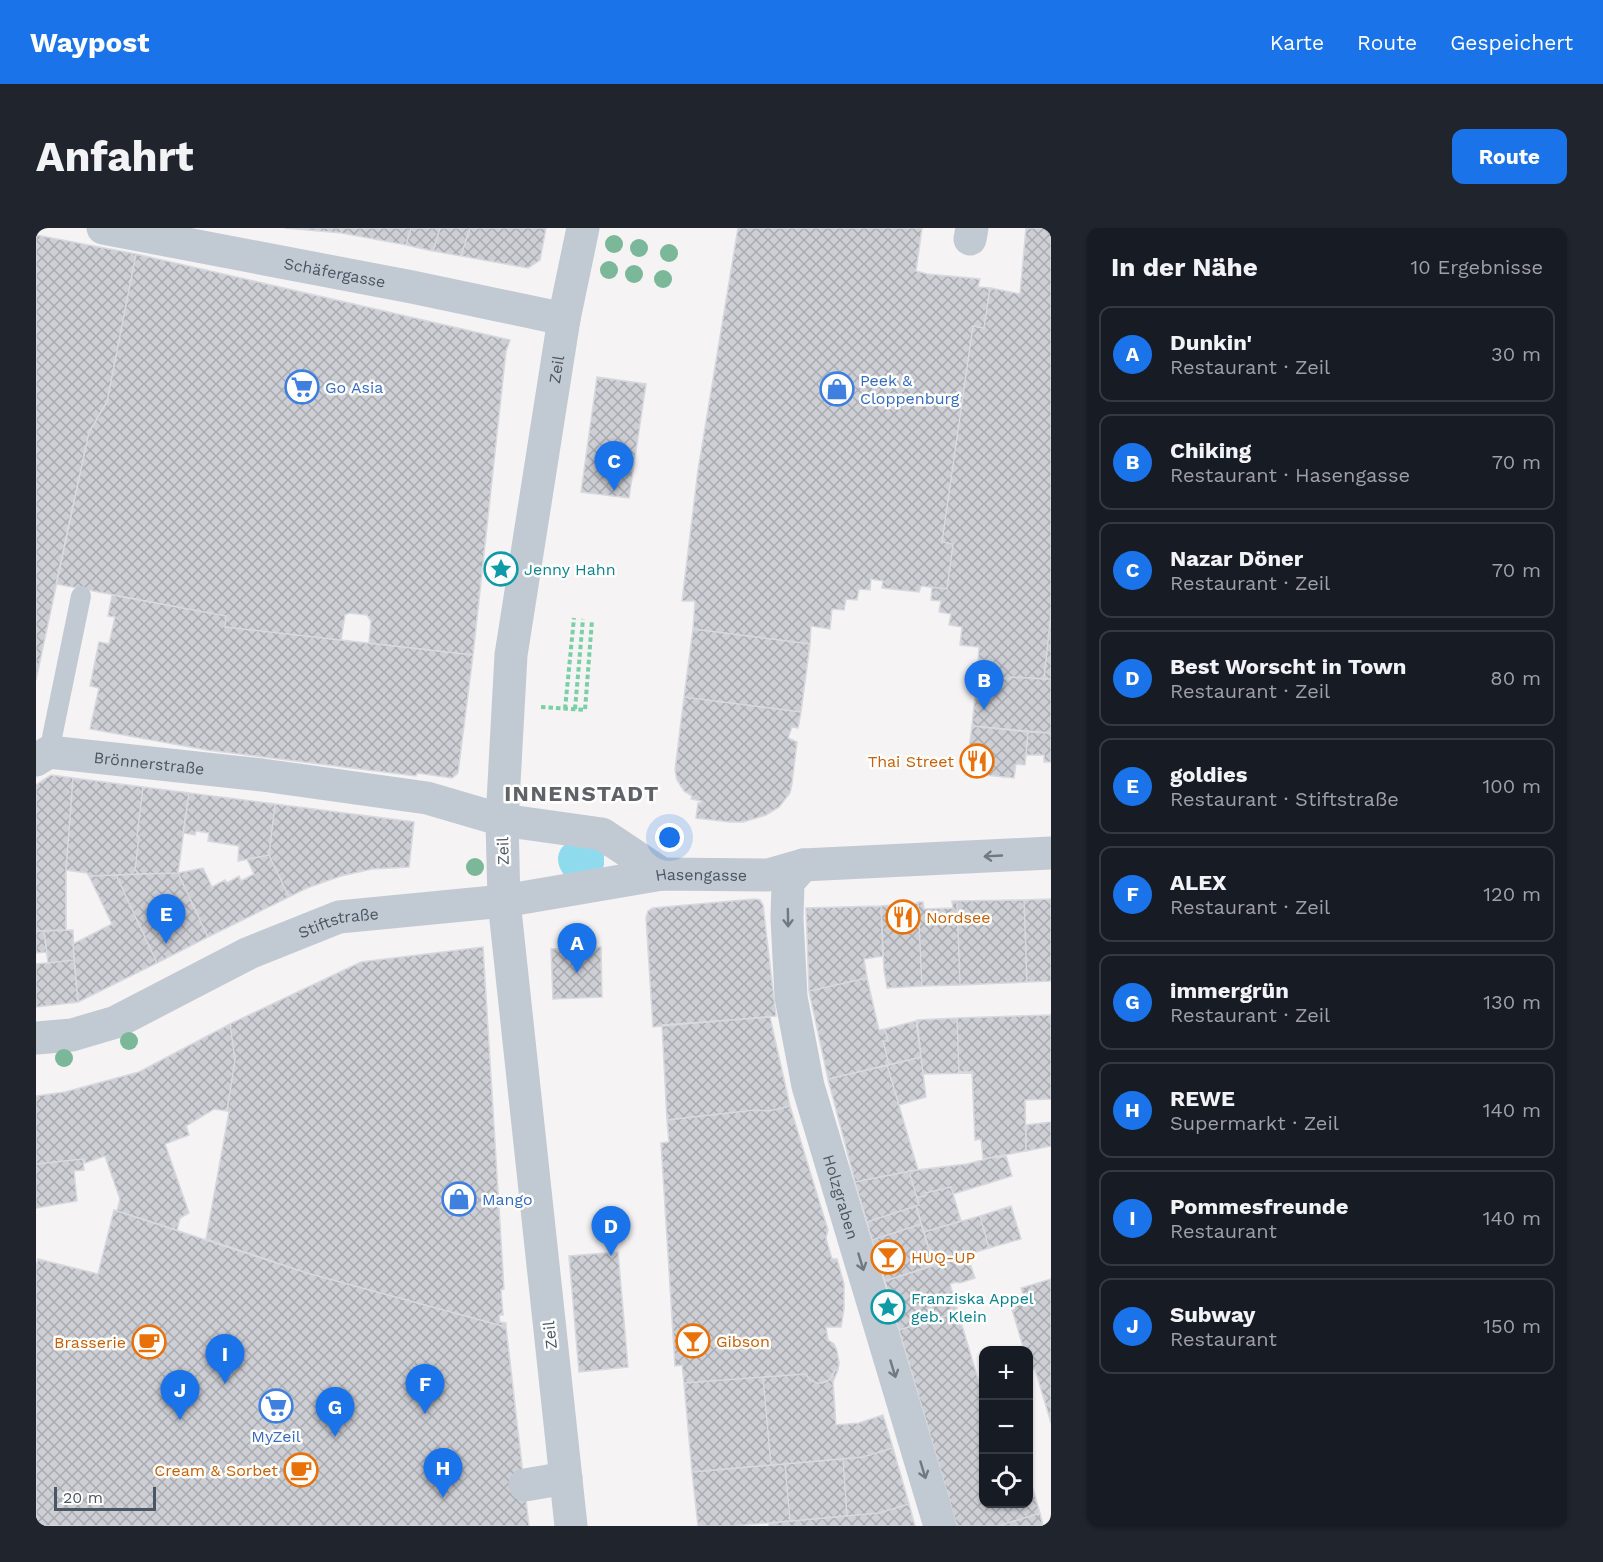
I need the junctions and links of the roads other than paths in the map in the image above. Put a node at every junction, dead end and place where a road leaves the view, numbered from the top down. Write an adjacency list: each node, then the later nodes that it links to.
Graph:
1 (103, 228): 3 (street, Schäfergasse)
2 (584, 228): 3 (street, Zeil)
3 (564, 319): 7 (street, Zeil)
4 (81, 596): 5 (lane)
5 (42, 756): 6 (street, Brönnerstraße)
6 (254, 774): 7 (street, Hasengasse)
7 (502, 820): 10 (street, Hasengasse); 11 (street, Zeil)
8 (1051, 854): 9 (street, Hasengasse, one-way to 9)
9 (803, 865): 10 (street, Hasengasse); 16 (street, Holzgraben, one-way to 16)
10 (662, 874): 11 (street, Stiftstraße)
11 (504, 901): 12 (street, Stiftstraße); 13 (street, Zeil)
12 (36, 1038)
13 (566, 1478): 14 (street); 15 (street, Zeil)
14 (525, 1485)
15 (571, 1526)
16 (940, 1526)

